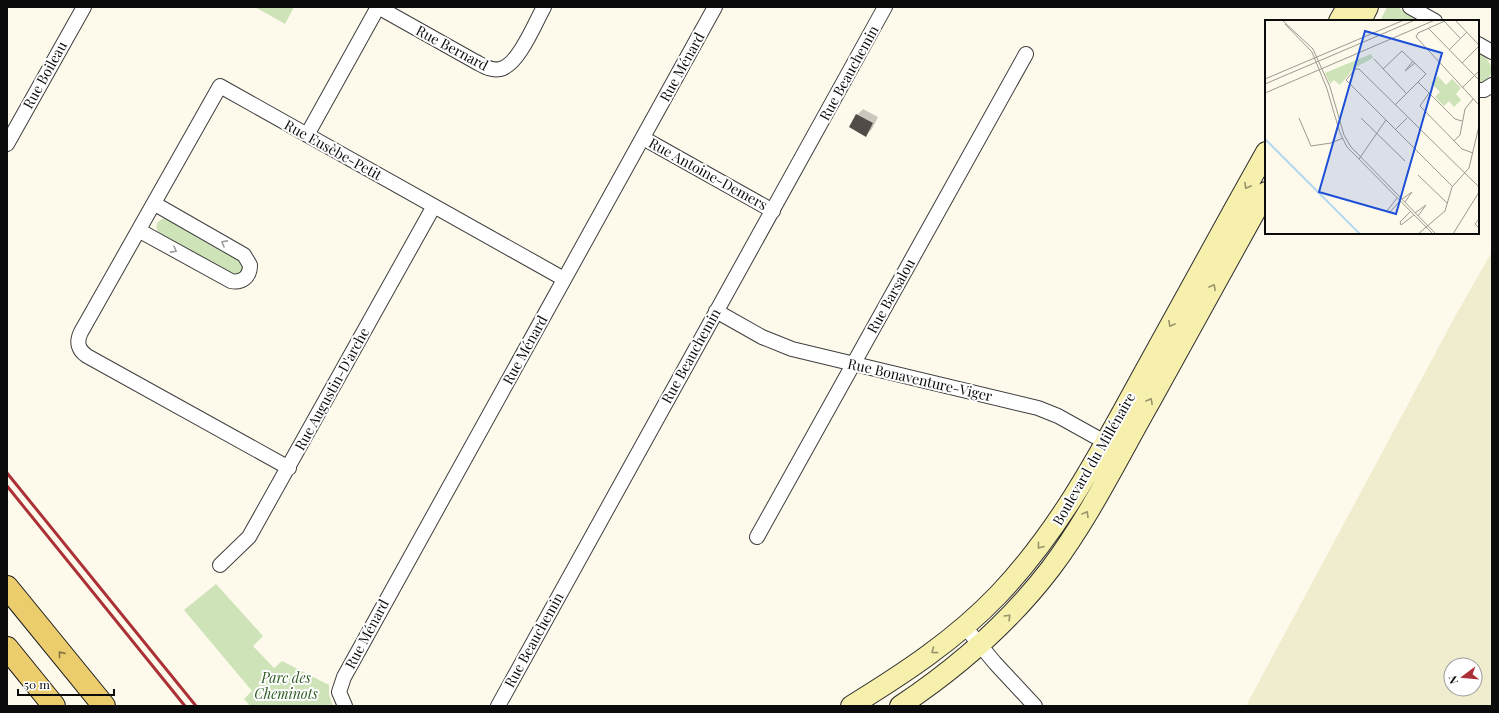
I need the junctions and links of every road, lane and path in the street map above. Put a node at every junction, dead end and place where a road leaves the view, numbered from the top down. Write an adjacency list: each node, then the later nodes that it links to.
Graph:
1 (84, 7): 19 (street, Rue Boileau)
2 (378, 7): 3 (street, Rue Bernard); 17 (street)
3 (544, 7)
4 (715, 7): 18 (street, Rue Ménard)
5 (885, 7): 24 (street, Rue Beauchemin)
6 (1347, 7): 9 (street)
7 (1368, 7): 10 (street)
8 (1410, 7): 11 (street)
9 (1340, 20)
10 (1362, 20)
11 (1433, 20)
12 (1479, 45): 13 (street)
13 (1492, 52)
14 (1026, 54): 28 (street, Rue Barsalou)
15 (1492, 85): 16 (street)
16 (1479, 90)
17 (307, 135): 22 (street, Rue Eusèbe-Petit); 23 (street, Rue Eusèbe-Petit)
18 (643, 138): 24 (street, Rue Antoine-Demers); 26 (street, Rue Ménard)
19 (7, 144)
20 (1265, 154): 29 (street, Boulevard du Millénaire, one-way to 29)
21 (1265, 194): 29 (street, Boulevard du Millénaire, one-way to 21)
22 (155, 204): 25 (street, Rue Eusèbe-Petit); 25 (street, one-way to 22)
23 (434, 206): 26 (street, Rue Eusèbe-Petit); 30 (street, Rue Augustin-D'arche)
24 (773, 211): 27 (street, Rue Beauchemin)
25 (140, 230): 30 (street, Rue Eusèbe-Petit)
26 (564, 279): 37 (street, Rue Ménard)
27 (716, 312): 28 (street, Rue Bonaventure-Viger); 40 (street, Rue Beauchemin)
28 (853, 365): 29 (street, Rue Bonaventure-Viger); 31 (street, Rue Barsalou)
29 (1114, 447): 34 (street, Boulevard du Millénaire, one-way to 34); 35 (street, Boulevard du Millénaire, one-way to 29)
30 (289, 468): 32 (street, Rue Augustin-D'arche)
31 (757, 537)
32 (220, 565)
33 (7, 587): 39 (main road, one-way to 33)
34 (965, 627): 35 (street); 41 (street, Boulevard du Millénaire, one-way to 41)
35 (980, 645): 42 (street, Boulevard du Millénaire); 43 (street)
36 (7, 648): 38 (main road)
37 (342, 701)
38 (54, 706)
39 (104, 706)
40 (498, 706)
41 (852, 706)
42 (900, 706)
43 (1035, 706)

